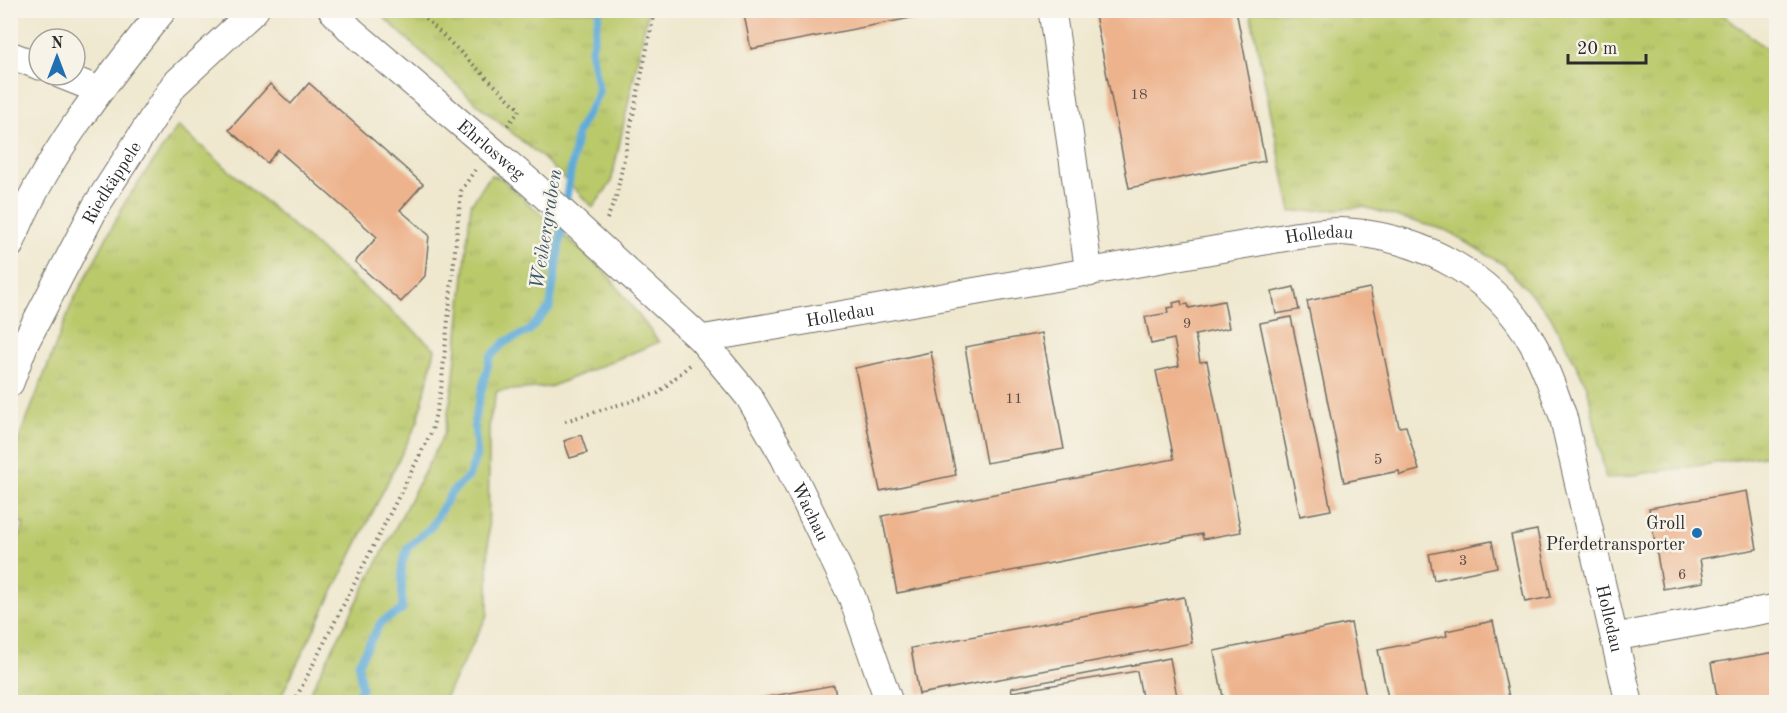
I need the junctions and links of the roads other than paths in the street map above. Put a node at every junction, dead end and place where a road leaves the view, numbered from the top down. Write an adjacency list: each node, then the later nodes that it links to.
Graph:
1 (163, 10): 8 (street)
2 (255, 10): 13 (street, Riedkäppele)
3 (332, 10): 12 (street, Ehrlosweg)
4 (1052, 10): 11 (street)
5 (10, 55): 6 (street)
6 (27, 61)
7 (87, 85): 8 (street)
8 (99, 90): 9 (street)
9 (16, 210): 10 (street)
10 (10, 244)
11 (1089, 273): 12 (street, Holledau); 15 (street, Holledau)
12 (706, 344): 16 (street, Wachau)
13 (10, 383)
14 (1776, 608): 15 (street)
15 (1615, 638): 17 (street, Holledau)
16 (889, 702)
17 (1629, 702)

